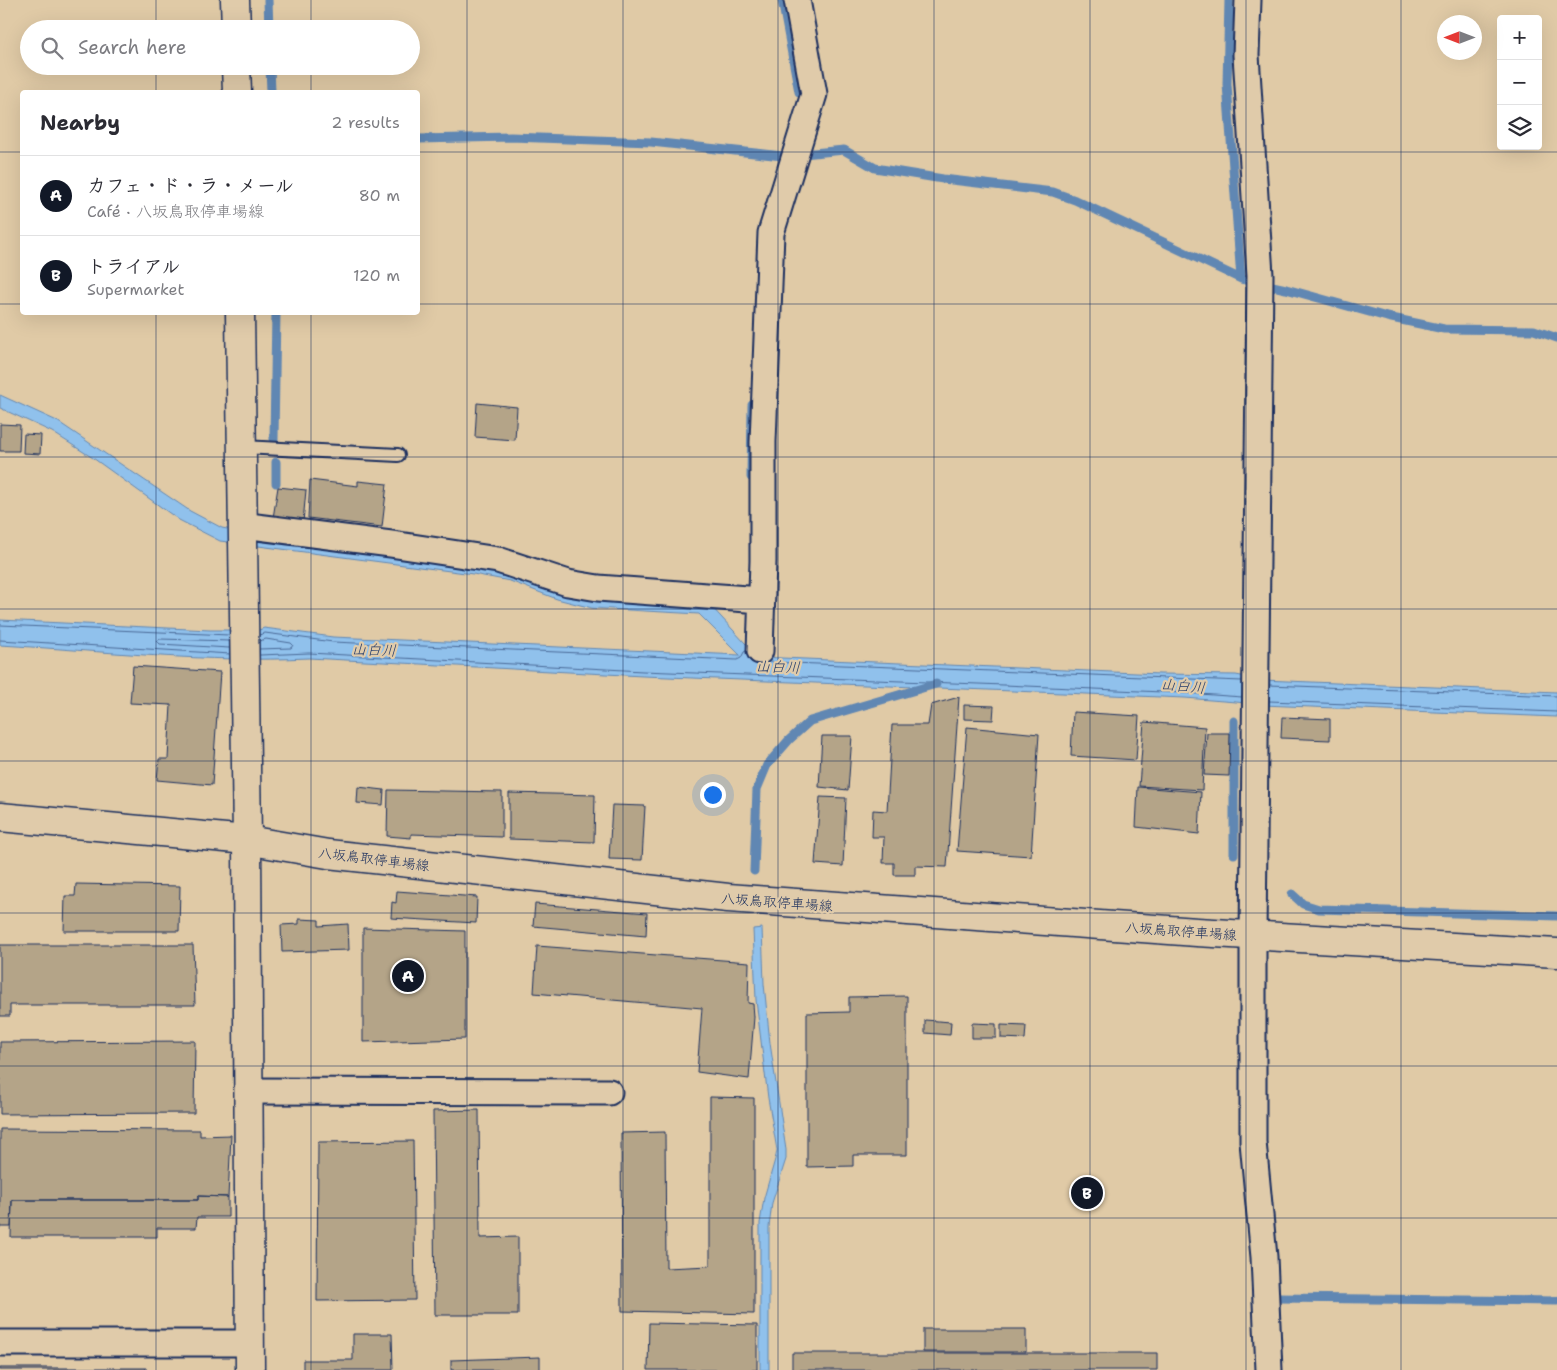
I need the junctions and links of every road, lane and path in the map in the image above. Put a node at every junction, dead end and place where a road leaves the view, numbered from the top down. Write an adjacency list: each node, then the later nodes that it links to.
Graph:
1 (235, 0): 4 (main road)
2 (797, 0): 11 (street)
3 (1248, 0): 15 (street)
4 (236, 20)
5 (236, 75): 6 (main road)
6 (236, 90)
7 (240, 315): 8 (main road)
8 (241, 447): 9 (lane); 10 (main road)
9 (398, 455)
10 (242, 525): 11 (street); 14 (main road)
11 (762, 600): 12 (street)
12 (760, 651)
13 (0, 817): 14 (main road, 八坂鳥取停車場線)
14 (247, 840): 15 (main road, 八坂鳥取停車場線); 17 (main road)
15 (1253, 936): 16 (main road, 八坂鳥取停車場線); 22 (street)
16 (1557, 952)
17 (248, 1091): 18 (street); 20 (main road)
18 (609, 1092)
19 (0, 1343): 20 (street)
20 (250, 1343): 21 (main road)
21 (250, 1370)
22 (1269, 1370)

